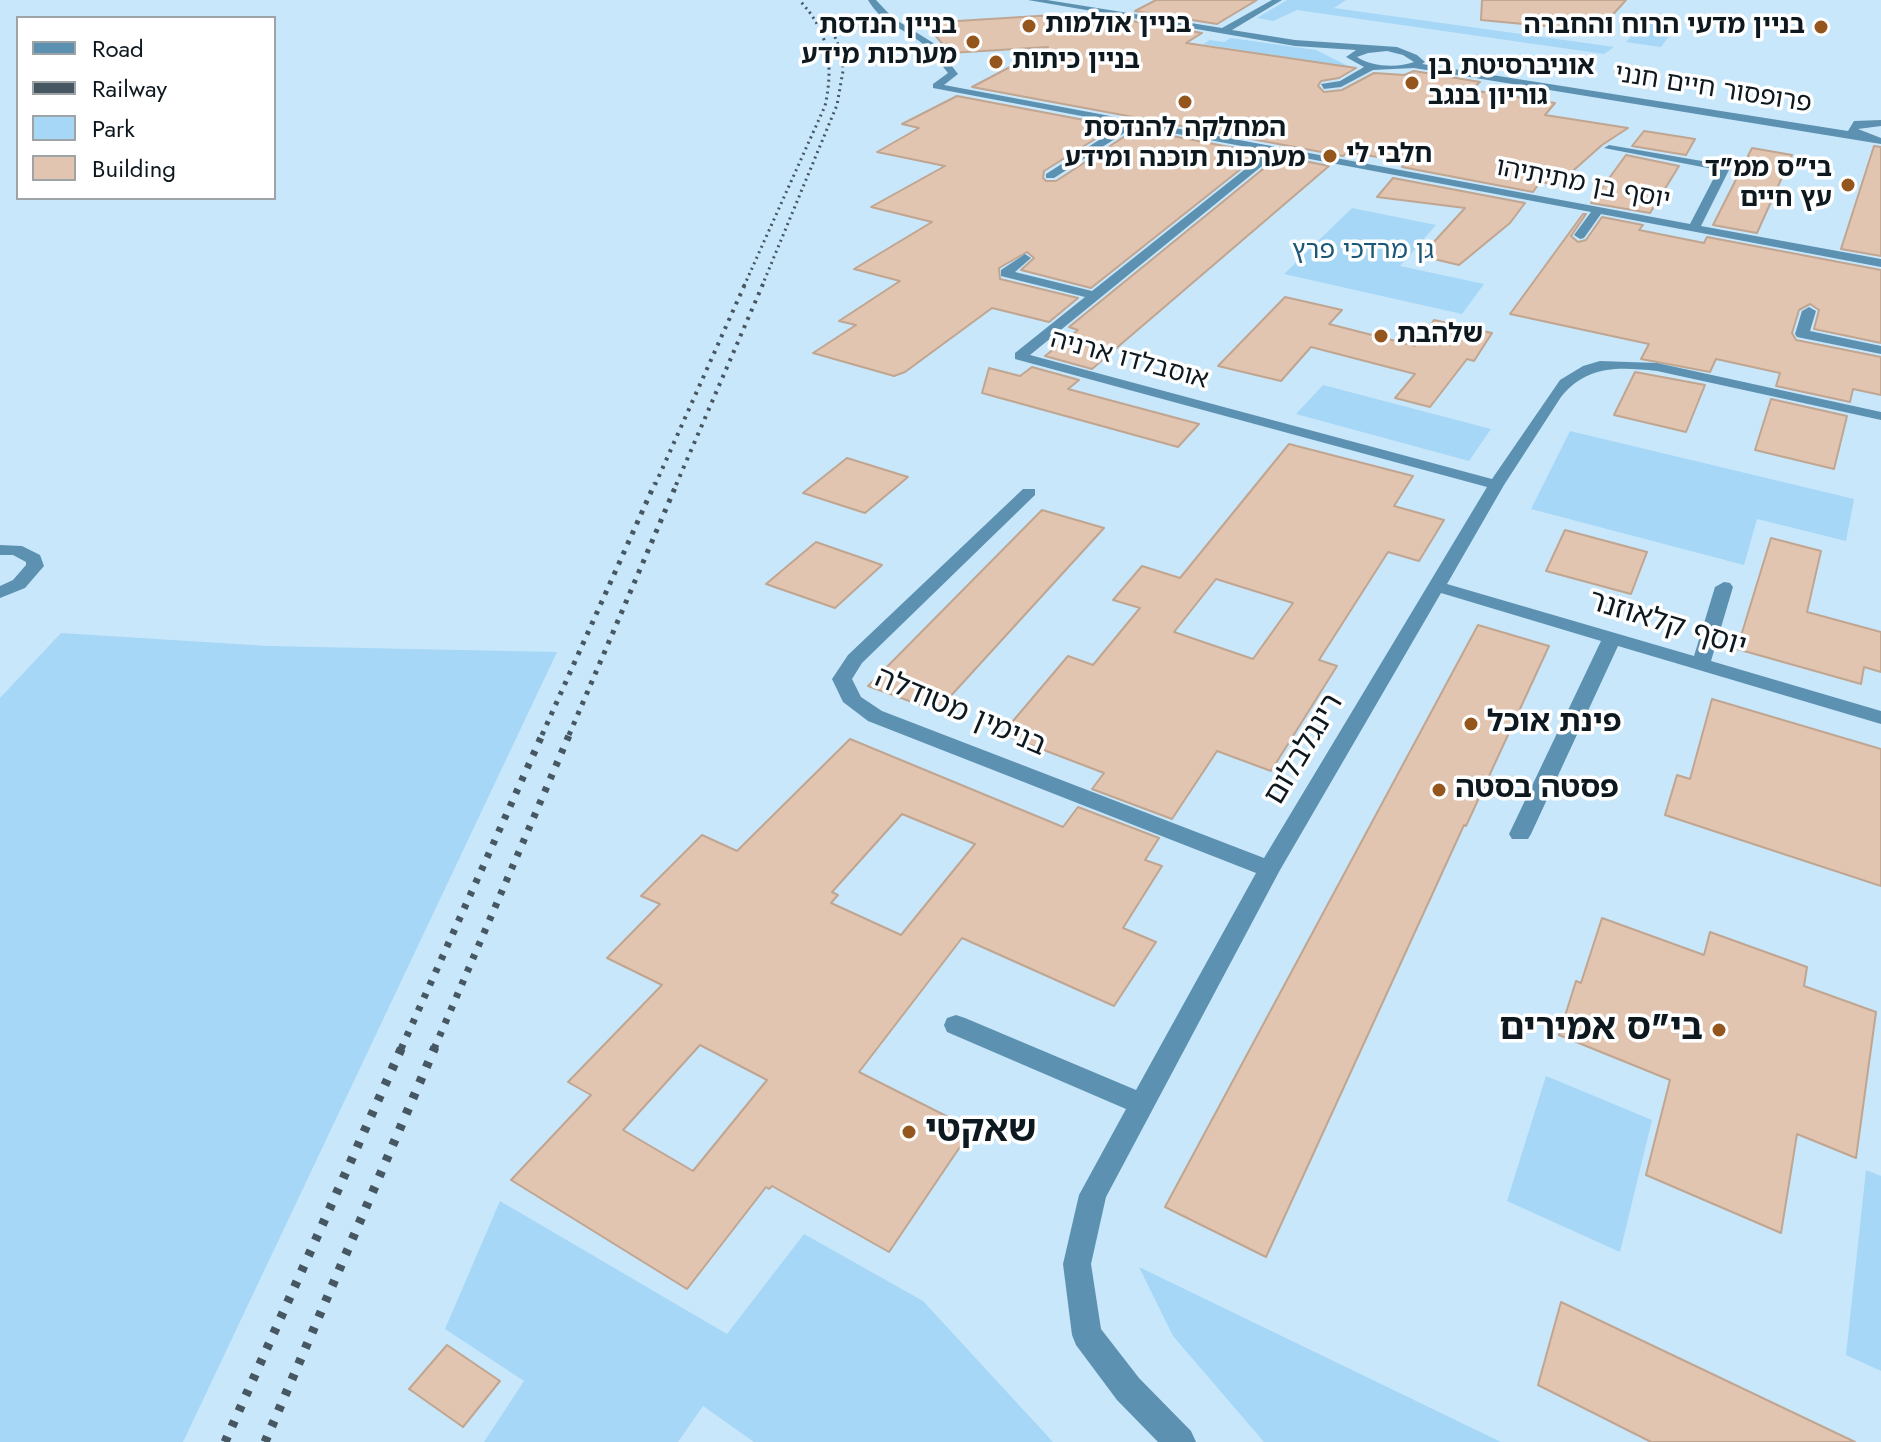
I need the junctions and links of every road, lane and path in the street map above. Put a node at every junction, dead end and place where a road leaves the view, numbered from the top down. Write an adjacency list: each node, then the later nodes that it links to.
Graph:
1 (872, 0): 11 (street, יוסף בן מתיתיהו)
2 (1032, 0): 4 (street)
3 (1278, 0): 4 (street)
4 (1224, 31): 5 (street)
5 (1295, 43): 6 (street); 7 (street)
6 (1374, 49): 7 (street); 8 (street)
7 (1353, 60): 9 (street)
8 (1418, 64): 9 (street); 13 (street, פרופסור חיים חנני)
9 (1372, 67): 10 (street)
10 (1324, 86)
11 (1133, 123): 16 (street, יוסף בן מתיתיהו); 17 (street)
12 (1881, 123): 13 (street)
13 (1857, 131): 14 (street)
14 (1881, 141)
15 (1609, 148): 19 (street)
16 (1276, 150): 18 (street, יוסף בן מתיתיהו); 23 (street, אוסבלדו ארניה)
17 (1050, 176)
18 (1598, 210): 19 (street, יוסף בן מתיתיהו); 20 (street)
19 (1694, 228): 22 (street, יוסף בן מתיתיהו)
20 (1580, 235)
21 (1025, 258): 23 (street)
22 (1881, 263)
23 (1095, 296): 27 (street, אוסבלדו ארניה)
24 (1809, 311): 25 (street)
25 (1881, 350)
26 (1881, 416): 27 (street, רינגלבלום)
27 (1496, 485): 30 (street, רינגלבלום)
28 (1029, 492): 37 (street, בנימין מטודלה)
29 (0, 550): 32 (street)
30 (1436, 586): 33 (street, יוסף קלאוזנר); 37 (street, רינגלבלום)
31 (1724, 587): 34 (street)
32 (0, 593)
33 (1612, 638): 34 (street, יוסף קלאוזנר); 36 (street)
34 (1701, 664): 35 (street, יוסף קלאוזנר)
35 (1881, 718)
36 (1520, 834)
37 (1269, 869): 39 (street, רינגלבלום)
38 (956, 1025): 39 (street)
39 (1142, 1104): 40 (street, רינגלבלום)
40 (1180, 1442)

